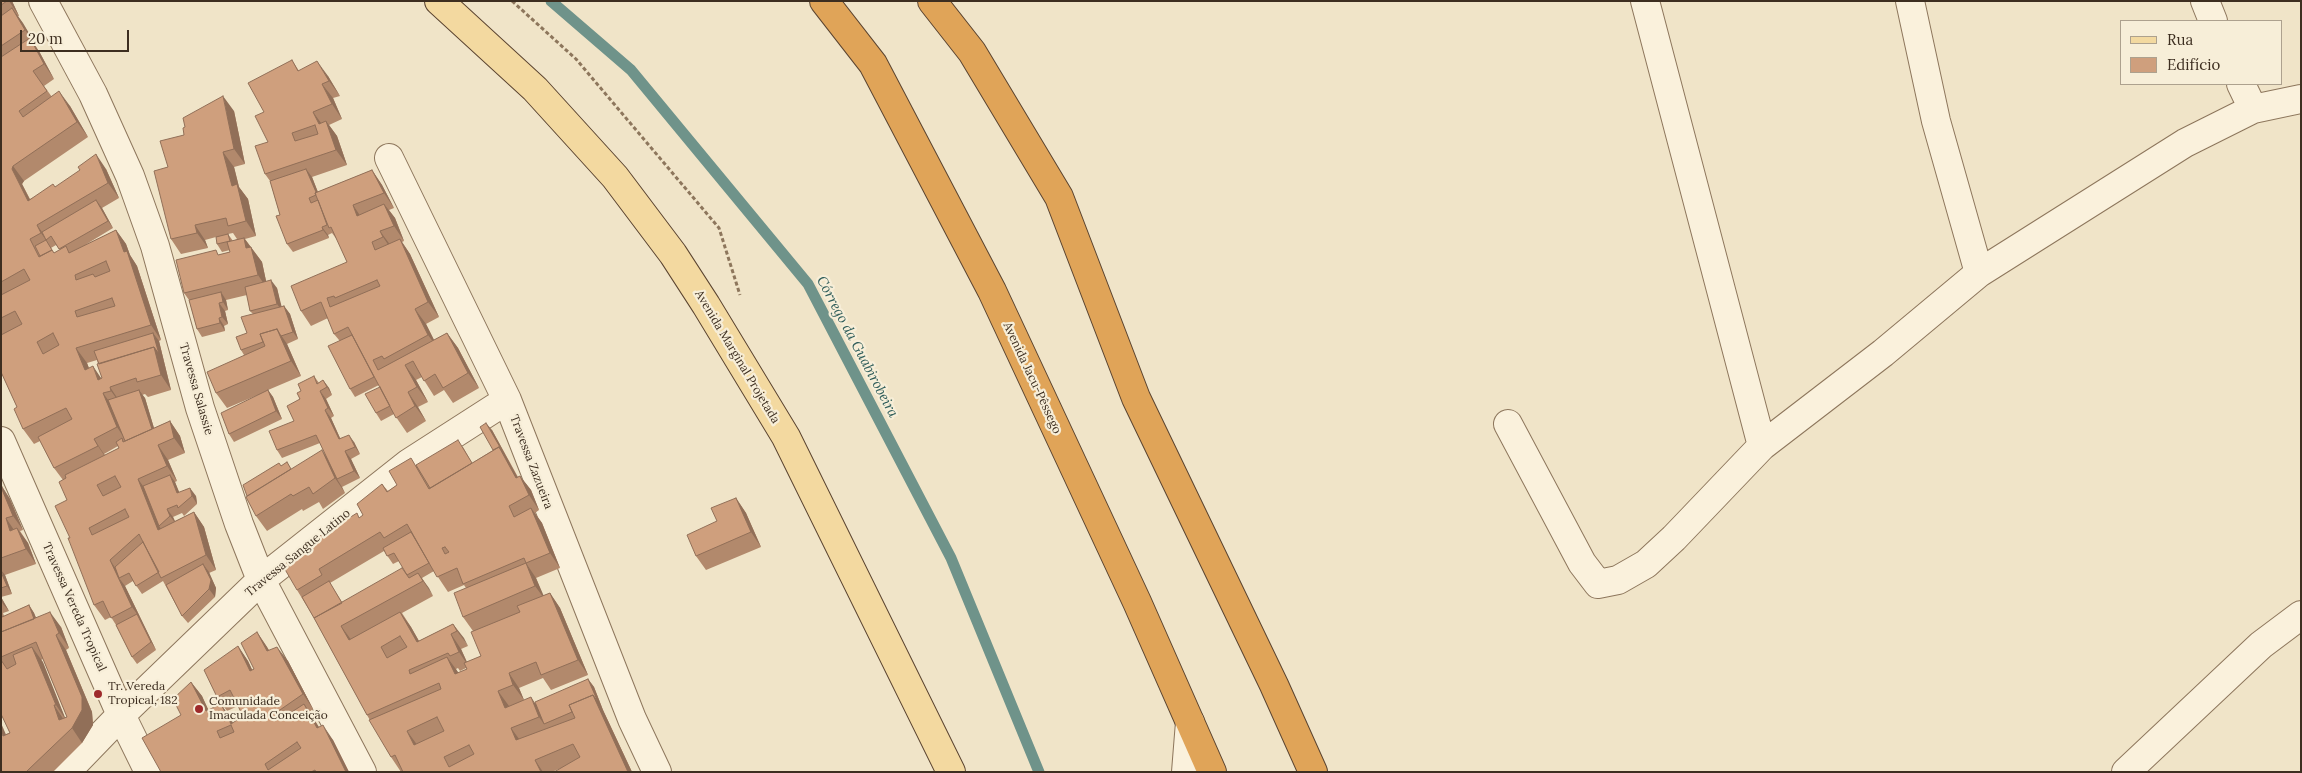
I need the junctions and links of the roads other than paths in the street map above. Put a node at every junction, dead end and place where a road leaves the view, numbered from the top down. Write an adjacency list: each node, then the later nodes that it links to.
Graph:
1 (43, 1): 18 (street, Travessa Salassie)
2 (439, 1): 26 (main road, Avenida Marginal Projetada)
3 (824, 1): 21 (highway, Avenida Jacu-Pêssego)
4 (932, 1): 29 (highway)
5 (1645, 1): 17 (street)
6 (1910, 1): 13 (street)
7 (2206, 1): 8 (street)
8 (2213, 20)
9 (2241, 85): 11 (street)
10 (2301, 99): 11 (street)
11 (2253, 109): 13 (street)
12 (389, 158): 14 (street, Travessa Zazueira)
13 (1979, 273): 17 (street)
14 (507, 400): 18 (street, Travessa Sangue Latino); 25 (street, Travessa Zazueira)
15 (1508, 424): 17 (street)
16 (1, 441): 20 (street, Travessa Vereda Tropical)
17 (1762, 446)
18 (261, 580): 20 (street, Travessa Sangue Latino); 24 (street, Travessa Salassie)
19 (2301, 615): 30 (street)
20 (121, 714): 22 (street, Travessa Sangue Latino); 23 (street, Travessa Vereda Tropical)
21 (1190, 722): 27 (street); 28 (highway, Avenida Jacu-Pêssego)
22 (66, 772)
23 (149, 772)
24 (362, 772)
25 (657, 772)
26 (951, 772)
27 (1186, 772)
28 (1212, 772)
29 (1313, 772)
30 (2126, 772)

